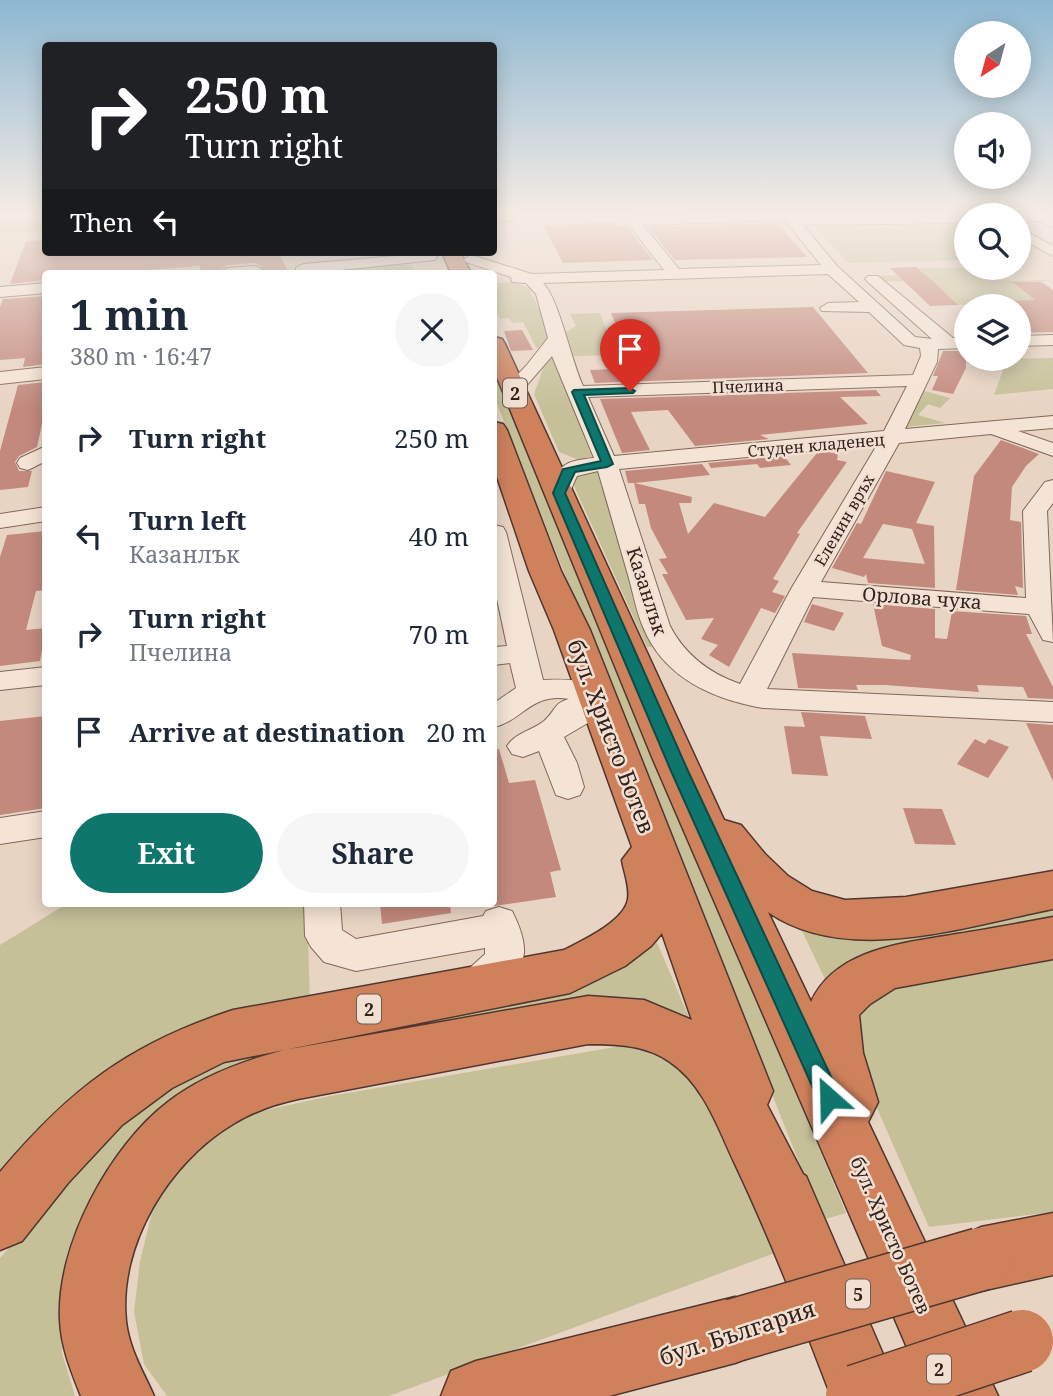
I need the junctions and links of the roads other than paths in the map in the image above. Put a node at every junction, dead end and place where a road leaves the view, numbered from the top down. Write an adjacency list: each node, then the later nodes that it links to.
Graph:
1 (536, 280): 8 (street, Казанлък)
2 (843, 280): 6 (street)
3 (874, 280): 11 (street)
4 (42, 288): 5 (street)
5 (0, 292)
6 (871, 307): 7 (street); 11 (street)
7 (831, 308)
8 (557, 338): 16 (street); 17 (street, Казанлък)
9 (1053, 340): 10 (street)
10 (1031, 341)
11 (938, 343): 15 (street, Еленин връх)
12 (497, 351): 16 (highway, бул. Христо Ботев / 2)
13 (42, 373): 14 (street)
14 (0, 378)
15 (919, 380): 17 (street, Пчелина); 20 (street, Еленин връх)
16 (513, 389): 24 (highway, бул. Христо Ботев / 2)
17 (577, 392): 23 (street, Казанлък)
18 (1053, 422): 19 (street, Студен кладенец)
19 (989, 429): 20 (street, Студен кладенец); 22 (street)
20 (891, 438): 23 (street, Студен кладенец); 31 (street, Еленин връх)
21 (497, 444): 30 (highway, бул. Христо Ботев / 2)
22 (1053, 450)
23 (607, 464): 24 (street, Студен кладенец); 39 (street, Казанлък)
24 (568, 479): 44 (highway, бул. Христо Ботев / 2)
25 (1053, 487): 32 (street)
26 (42, 514): 27 (street)
27 (0, 521)
28 (497, 545): 30 (street)
29 (497, 548): 34 (street)
30 (545, 571): 40 (highway, бул. Христо Ботев / 2)
31 (804, 589): 32 (street, Орлова чука); 39 (street, Еленин връх)
32 (1040, 607): 33 (street)
33 (1053, 634)
34 (523, 653): 35 (street); 38 (street)
35 (497, 656)
36 (42, 676): 37 (street)
37 (0, 681)
38 (537, 691): 40 (street); 42 (street); 43 (street)
39 (749, 695): 41 (street, Казанлък)
40 (596, 699): 43 (street); 44 (highway, бул. Христо Ботев / 2)
41 (1053, 712)
42 (497, 714)
43 (543, 735): 45 (street)
44 (654, 775): 48 (highway); 51 (highway, 2); 52 (highway, бул. Христо Ботев / 2); 54 (highway, бул. Христо Ботев / 2)
45 (568, 787)
46 (42, 825): 47 (street)
47 (0, 831)
48 (1053, 890)
49 (323, 907): 51 (street)
50 (1053, 938): 52 (highway)
51 (473, 990): 53 (highway, 2)
52 (875, 1199): 63 (highway, бул. Христо Ботев / 2)
53 (0, 1219)
54 (793, 1221): 58 (highway); 62 (highway, бул. Христо Ботев / 2)
55 (1053, 1244): 56 (highway, бул. България / 5, bridge)
56 (735, 1329): 59 (highway); 60 (highway, бул. България / 5)
57 (1043, 1340): 61 (highway, 2, bridge)
58 (119, 1396)
59 (476, 1396)
60 (545, 1396)
61 (857, 1396)
62 (866, 1396)
63 (963, 1396)

